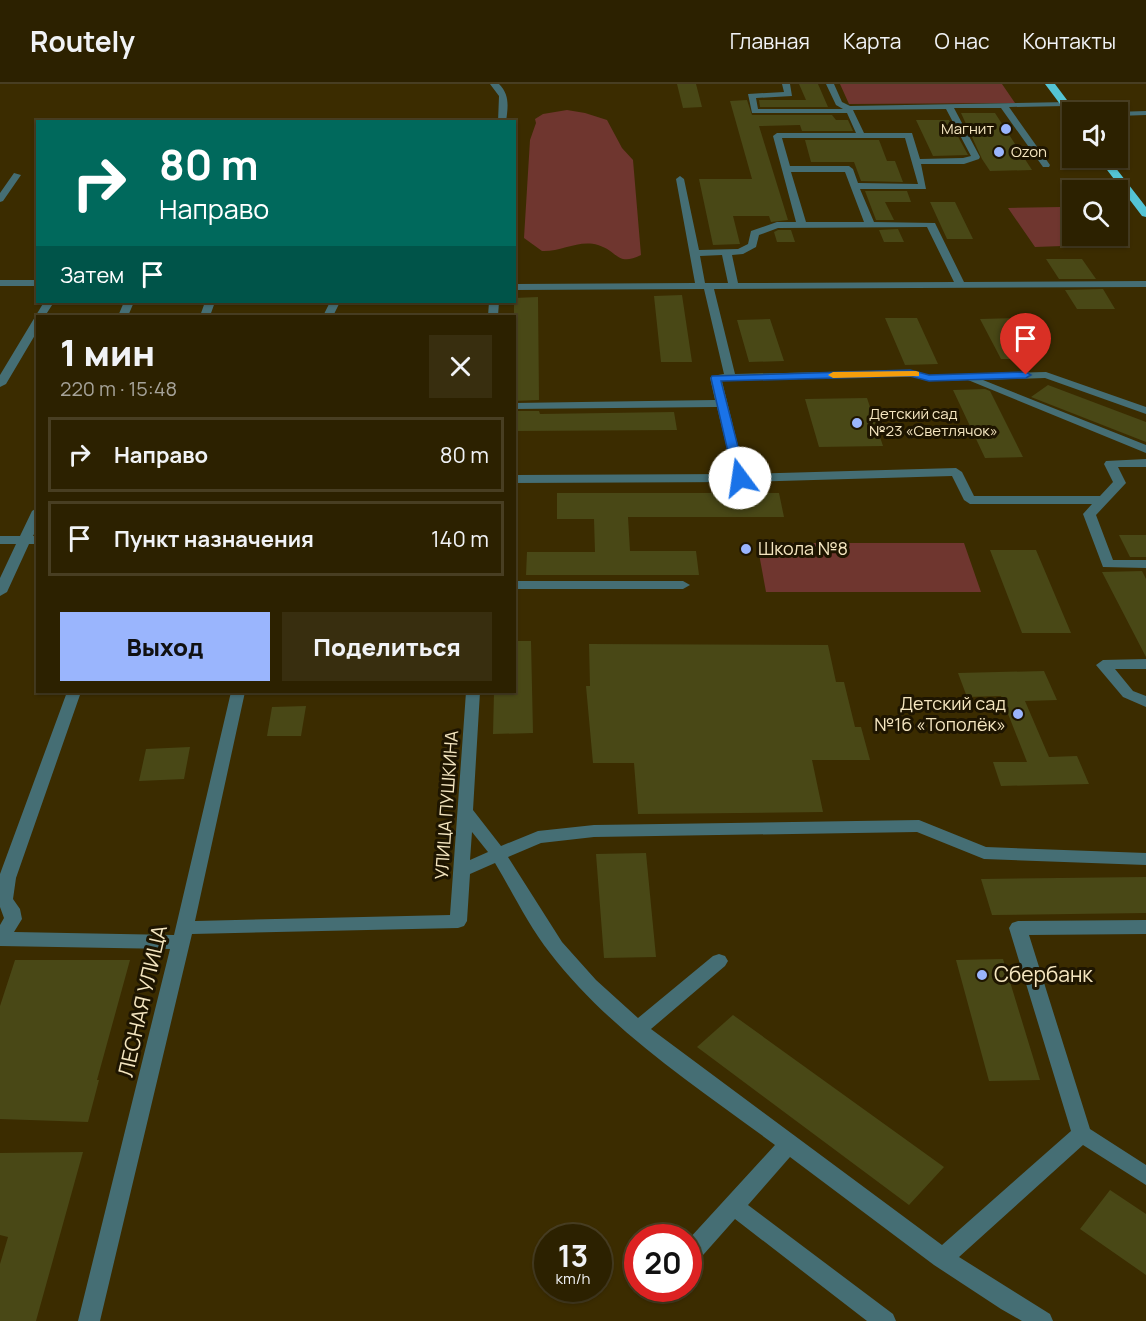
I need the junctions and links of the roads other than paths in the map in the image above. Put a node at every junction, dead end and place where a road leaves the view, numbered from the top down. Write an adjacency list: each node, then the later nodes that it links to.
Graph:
1 (494, 84): 12 (street)
2 (786, 84): 9 (street)
3 (830, 84): 9 (street)
4 (1050, 84): 5 (highway)
5 (1064, 102)
6 (1062, 104): 8 (street)
7 (949, 107): 8 (street); 9 (street); 14 (street)
8 (1005, 107): 15 (street)
9 (849, 110): 13 (street)
10 (1146, 113): 11 (street)
11 (1128, 114)
12 (502, 120)
13 (861, 135): 14 (street); 17 (street)
14 (915, 162): 20 (street)
15 (1046, 165)
16 (1111, 168): 22 (highway)
17 (786, 170): 20 (street); 24 (street)
18 (17, 175): 21 (street)
19 (681, 179): 26 (street)
20 (854, 186): 23 (street)
21 (0, 199)
22 (1146, 214)
23 (870, 224): 24 (street); 29 (street)
24 (802, 225): 25 (street)
25 (726, 252): 26 (street); 33 (street)
26 (695, 253): 32 (street)
27 (36, 283): 28 (street)
28 (0, 284)
29 (960, 284): 30 (street); 33 (street)
30 (1146, 284)
31 (516, 287): 32 (street)
32 (704, 287): 33 (street); 36 (street)
33 (734, 287)
34 (36, 323): 37 (street)
35 (966, 377): 36 (street); 40 (street); 41 (street)
36 (730, 378): 38 (street)
37 (0, 384)
38 (722, 403): 39 (street); 43 (street)
39 (516, 406)
40 (1146, 411)
41 (1146, 449)
42 (1146, 462): 45 (street)
43 (740, 478): 44 (street); 45 (street)
44 (516, 480)
45 (1102, 500): 49 (street)
46 (36, 519): 48 (street)
47 (0, 540): 48 (street)
48 (31, 540): 52 (street)
49 (1146, 564)
50 (516, 585): 51 (street)
51 (683, 585)
52 (0, 591)
53 (1146, 664): 57 (street)
54 (74, 693): 62 (street)
55 (238, 693): 64 (street, ЛЕСНАЯ УЛИЦА)
56 (473, 693): 58 (street, УЛИЦА ПУШКИНА)
57 (1146, 702)
58 (466, 812): 59 (street); 61 (street, УЛИЦА ПУШКИНА)
59 (498, 854): 60 (street); 61 (street); 67 (street)
60 (1146, 859)
61 (463, 870): 64 (street, УЛИЦА ПУШКИНА)
62 (2, 899): 65 (street)
63 (1146, 927): 68 (street)
64 (182, 935): 65 (street); 74 (street, ЛЕСНАЯ УЛИЦА)
65 (0, 939)
66 (718, 961): 67 (street)
67 (637, 1030): 69 (street)
68 (1082, 1134): 70 (street); 73 (street)
69 (789, 1144): 71 (street); 73 (street)
70 (1146, 1176)
71 (732, 1206): 72 (street); 75 (street)
72 (702, 1240)
73 (942, 1258): 76 (street)
74 (89, 1321)
75 (885, 1321)
76 (1042, 1321)

